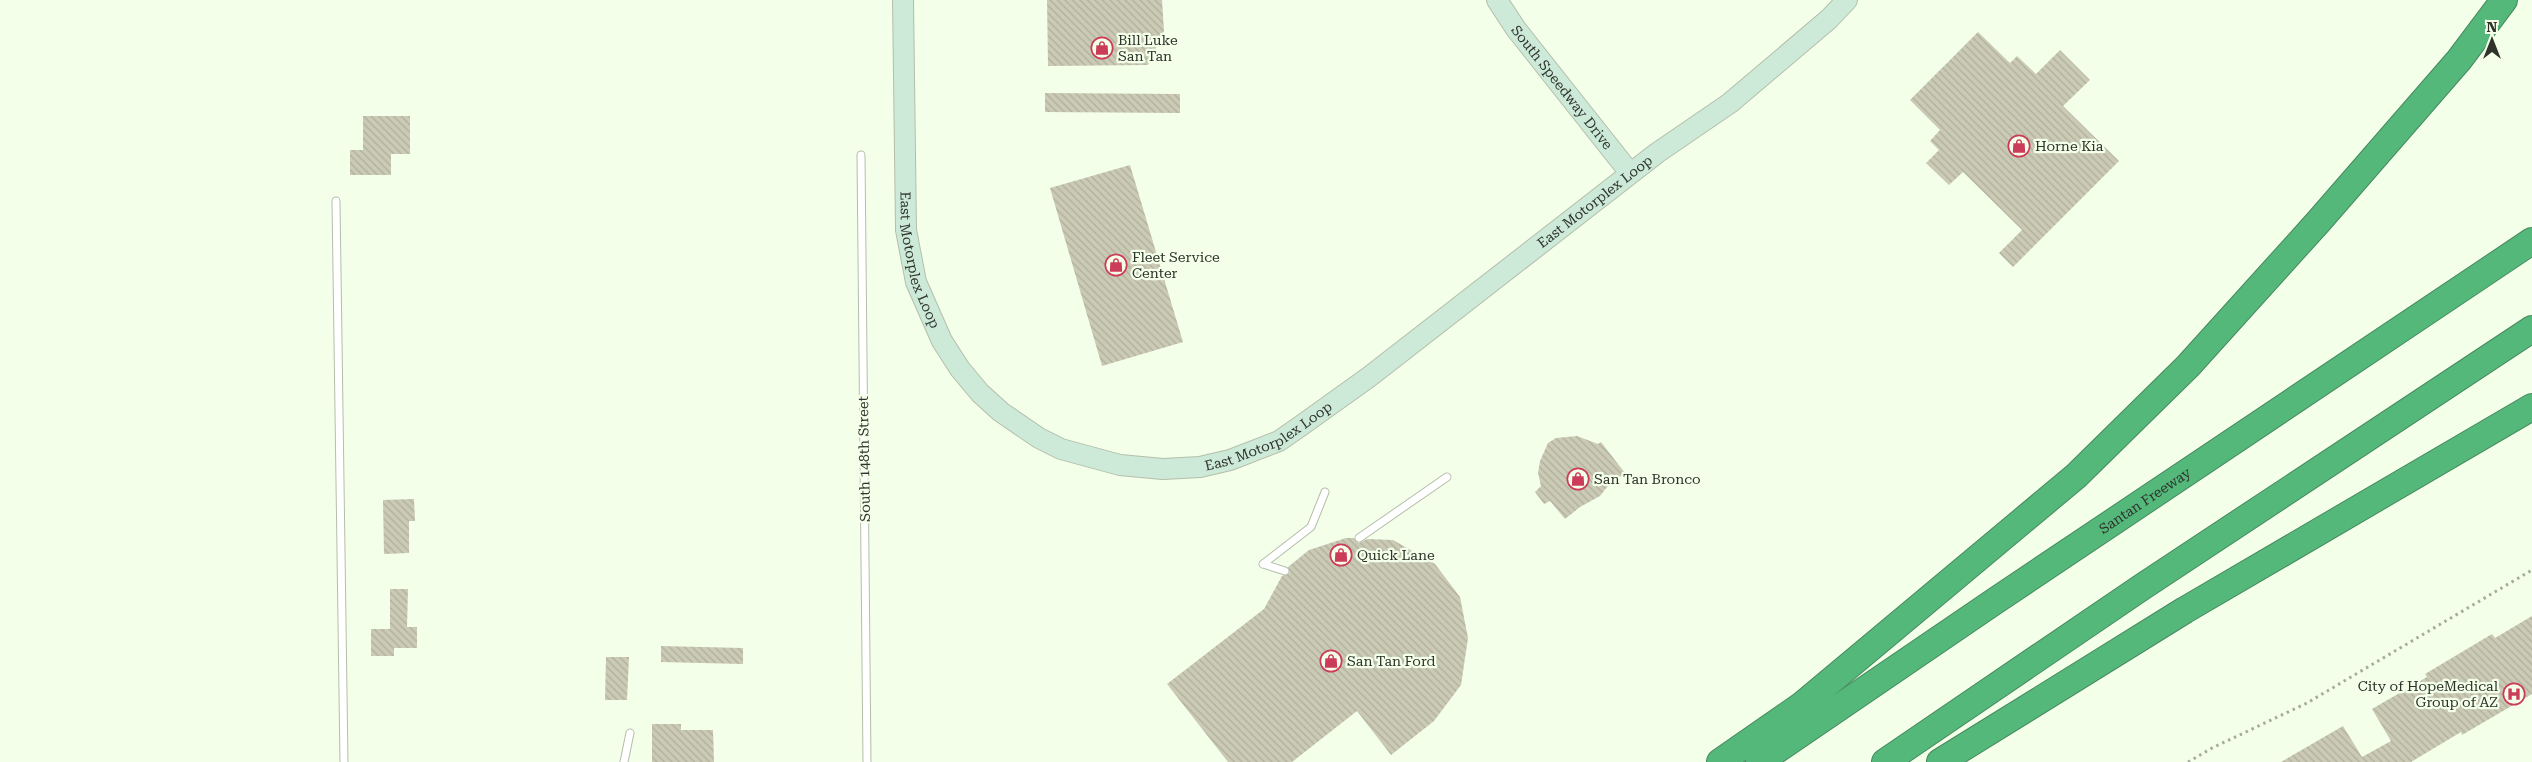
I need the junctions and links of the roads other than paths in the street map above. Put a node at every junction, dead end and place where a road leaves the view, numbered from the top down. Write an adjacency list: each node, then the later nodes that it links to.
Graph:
1 (903, 0): 6 (street, East Motorplex Loop)
2 (1497, 0): 6 (street, South Speedway Drive)
3 (1847, 0): 6 (street, East Motorplex Loop)
4 (2504, 0): 19 (highway)
5 (860, 155): 18 (lane, South 148th Street)
6 (1630, 174)
7 (336, 201): 16 (lane)
8 (2532, 241): 20 (highway, Santan Freeway)
9 (2532, 329): 21 (highway)
10 (2532, 406): 22 (highway)
11 (1447, 477): 13 (lane)
12 (1325, 492): 14 (lane)
13 (1359, 538)
14 (1285, 571)
15 (630, 733): 17 (lane)
16 (344, 762)
17 (624, 762)
18 (867, 762)
19 (1720, 762)
20 (1759, 762)
21 (1885, 762)
22 (1940, 762)

